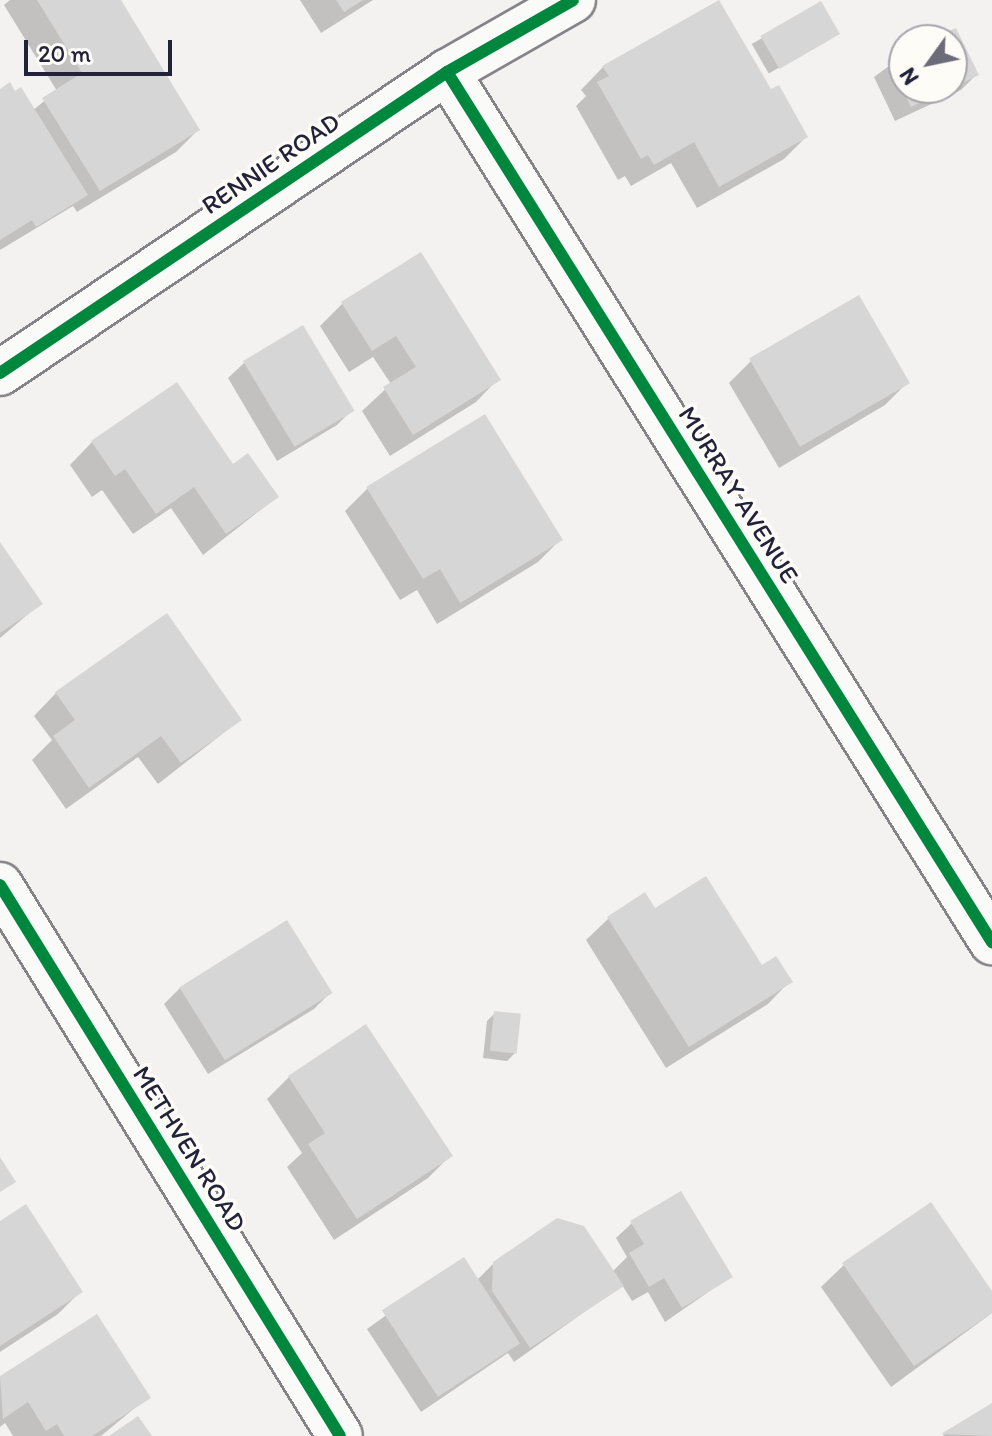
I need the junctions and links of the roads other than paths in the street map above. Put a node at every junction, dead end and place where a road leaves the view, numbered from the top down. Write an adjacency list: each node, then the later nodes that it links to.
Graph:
1 (573, 0): 2 (street, RENNIE ROAD)
2 (447, 72): 3 (street, RENNIE ROAD); 5 (street, MURRAY AVENUE)
3 (0, 373)
4 (0, 885): 6 (street, METHVEN ROAD)
5 (992, 942)
6 (340, 1436)

